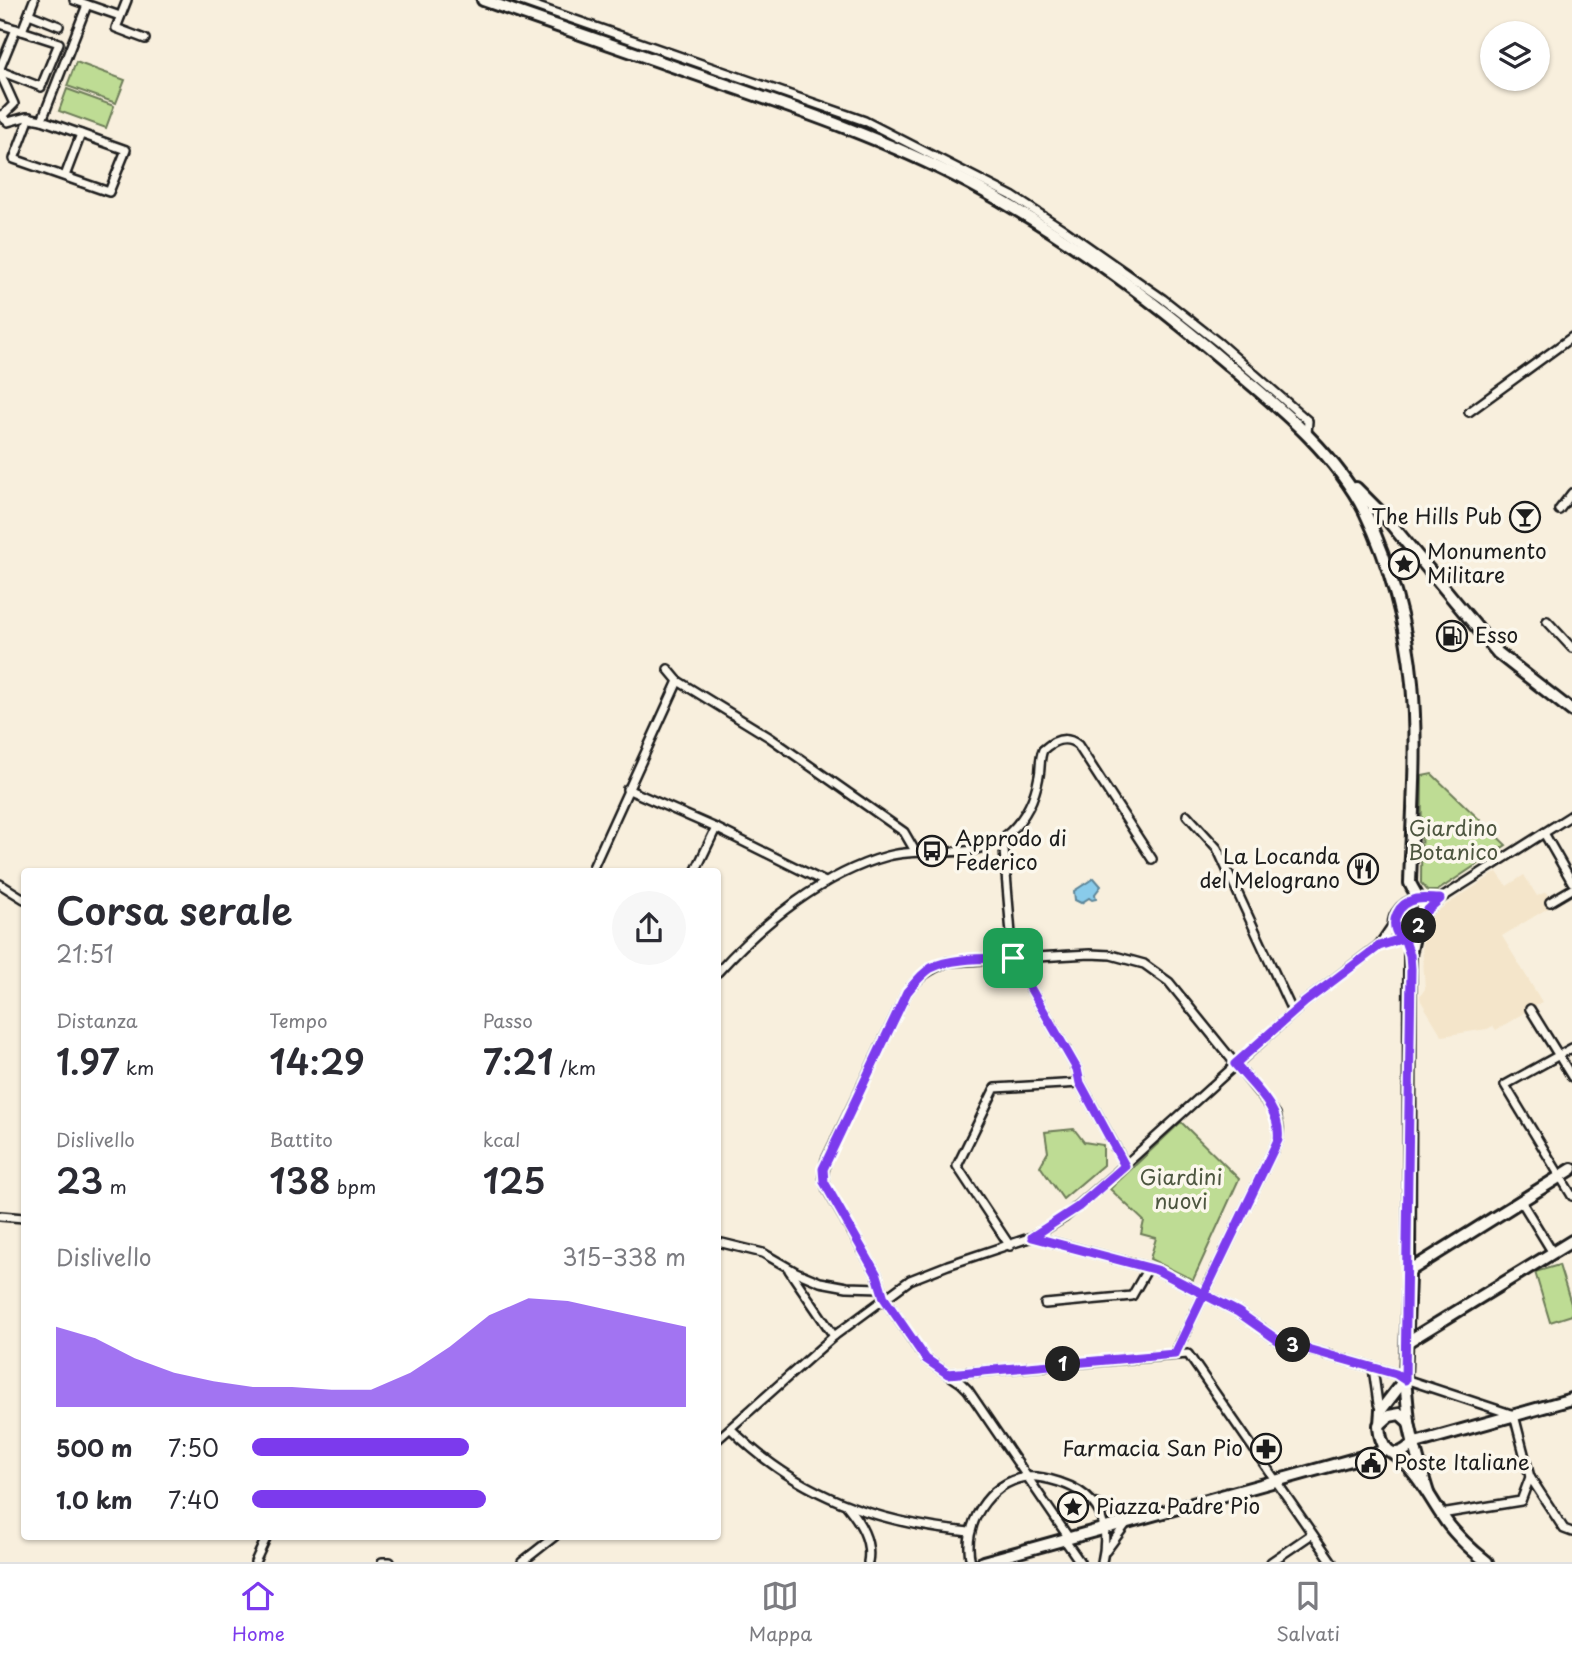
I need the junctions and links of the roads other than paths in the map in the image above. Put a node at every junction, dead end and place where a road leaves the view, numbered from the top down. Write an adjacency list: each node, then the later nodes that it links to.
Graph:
1 (34, 0): 7 (street)
2 (75, 0): 6 (street)
3 (127, 0): 8 (street)
4 (483, 0): 21 (main road)
5 (518, 0): 21 (street)
6 (87, 5): 8 (street); 16 (street)
7 (29, 13): 10 (street); 11 (street)
8 (120, 16): 12 (street)
9 (0, 24): 11 (street)
10 (59, 26)
11 (19, 30): 13 (street); 13 (street)
12 (145, 39)
13 (0, 71): 14 (street)
14 (1, 116): 15 (street)
15 (30, 117): 16 (street); 18 (street)
16 (42, 120): 17 (street)
17 (81, 134): 18 (street); 18 (street)
18 (65, 176)
19 (1572, 337): 20 (street)
20 (1469, 412)
21 (1307, 434): 22 (main road)
22 (1342, 472): 29 (main road); 43 (main road)
23 (1572, 493): 24 (street)
24 (1559, 510)
25 (1547, 621): 26 (street)
26 (1572, 648)
27 (668, 669): 28 (street)
28 (678, 681): 30 (street); 36 (street)
29 (1572, 712)
30 (627, 789): 33 (street); 38 (street)
31 (1187, 815): 59 (street)
32 (1572, 815): 34 (street)
33 (716, 828): 39 (street); 40 (street)
34 (1544, 833): 41 (street); 47 (street)
35 (1003, 838): 36 (street); 37 (street); 56 (street)
36 (915, 851): 40 (street)
37 (1153, 859)
38 (593, 868)
39 (697, 868)
40 (825, 883): 57 (street)
41 (1572, 883)
42 (0, 884): 45 (street)
43 (1411, 887): 46 (main road); 49 (main road)
44 (1572, 888): 48 (street)
45 (21, 896)
46 (1419, 899): 47 (street); 49 (main road); 50 (main road)
47 (1440, 899): 50 (street)
48 (1550, 902)
49 (1401, 908): 51 (main road)
50 (1423, 914): 52 (main road)
51 (1394, 923): 53 (main road); 54 (street)
52 (1415, 932): 53 (main road); 55 (main road)
53 (1402, 938): 54 (street); 55 (main road)
54 (1379, 946): 59 (street)
55 (1410, 955): 79 (main road)
56 (1013, 958): 62 (street); 64 (street); 80 (street)
57 (721, 969)
58 (1531, 1009): 61 (street)
59 (1293, 1013): 62 (street)
60 (1572, 1048): 61 (street)
61 (1559, 1055): 63 (street); 67 (street)
62 (1235, 1064): 65 (street); 81 (street)
63 (1572, 1077)
64 (1080, 1083): 65 (street); 75 (street)
65 (1125, 1166): 72 (street)
66 (1572, 1169): 67 (main road)
67 (1560, 1177): 68 (street); 69 (main road)
68 (1572, 1196)
69 (1521, 1201): 76 (street); 79 (main road)
70 (0, 1216): 71 (street)
71 (21, 1218)
72 (1032, 1237): 75 (street); 78 (street)
73 (1572, 1241): 76 (main road)
74 (721, 1242): 77 (street)
75 (1010, 1246): 82 (street)
76 (1553, 1253): 85 (main road)
77 (787, 1267): 80 (street); 84 (street)
78 (1148, 1268): 81 (street); 83 (street)
79 (1409, 1272): 85 (main road)
80 (881, 1288): 82 (street)
81 (1203, 1293): 86 (street); 87 (street)
82 (884, 1298): 84 (street); 88 (street)
83 (1045, 1304)
84 (834, 1336): 95 (street)
85 (1407, 1342): 89 (main road)
86 (1175, 1354): 88 (street); 101 (street)
87 (1373, 1368): 89 (street); 91 (street)
88 (948, 1374): 99 (street)
89 (1405, 1380): 91 (main road); 92 (street); 93 (main road)
90 (1572, 1399): 92 (main road)
91 (1381, 1410): 94 (main road)
92 (1514, 1415): 97 (main road); 100 (street)
93 (1409, 1422): 94 (main road); 97 (main road)
94 (1380, 1425): 98 (main road)
95 (731, 1429): 96 (street); 104 (street)
96 (721, 1437)
97 (1412, 1444): 98 (main road); 102 (main road)
98 (1389, 1450): 101 (main road); 102 (main road)
99 (1028, 1477): 103 (street); 108 (street); 111 (street)
100 (1530, 1477): 105 (street); 109 (street)
101 (1275, 1481): 106 (main road); 110 (street)
102 (1428, 1493): 105 (main road)
103 (1093, 1502): 106 (street); 107 (street)
104 (846, 1505): 108 (street); 119 (street)
105 (1441, 1514): 125 (main road)
106 (1132, 1521): 107 (main road); 114 (street)
107 (1105, 1528): 111 (main road); 114 (street)
108 (969, 1532): 120 (street)
109 (1572, 1532)
110 (1312, 1534): 123 (street); 124 (street)
111 (1067, 1539): 121 (main road); 122 (street)
112 (265, 1540): 115 (street)
113 (550, 1540): 118 (street)
114 (1103, 1558)
115 (255, 1562)
116 (382, 1562): 117 (street)
117 (390, 1562)
118 (522, 1562)
119 (868, 1562)
120 (971, 1562)
121 (983, 1562)
122 (1080, 1562)
123 (1271, 1562)
124 (1332, 1562)
125 (1487, 1562)

